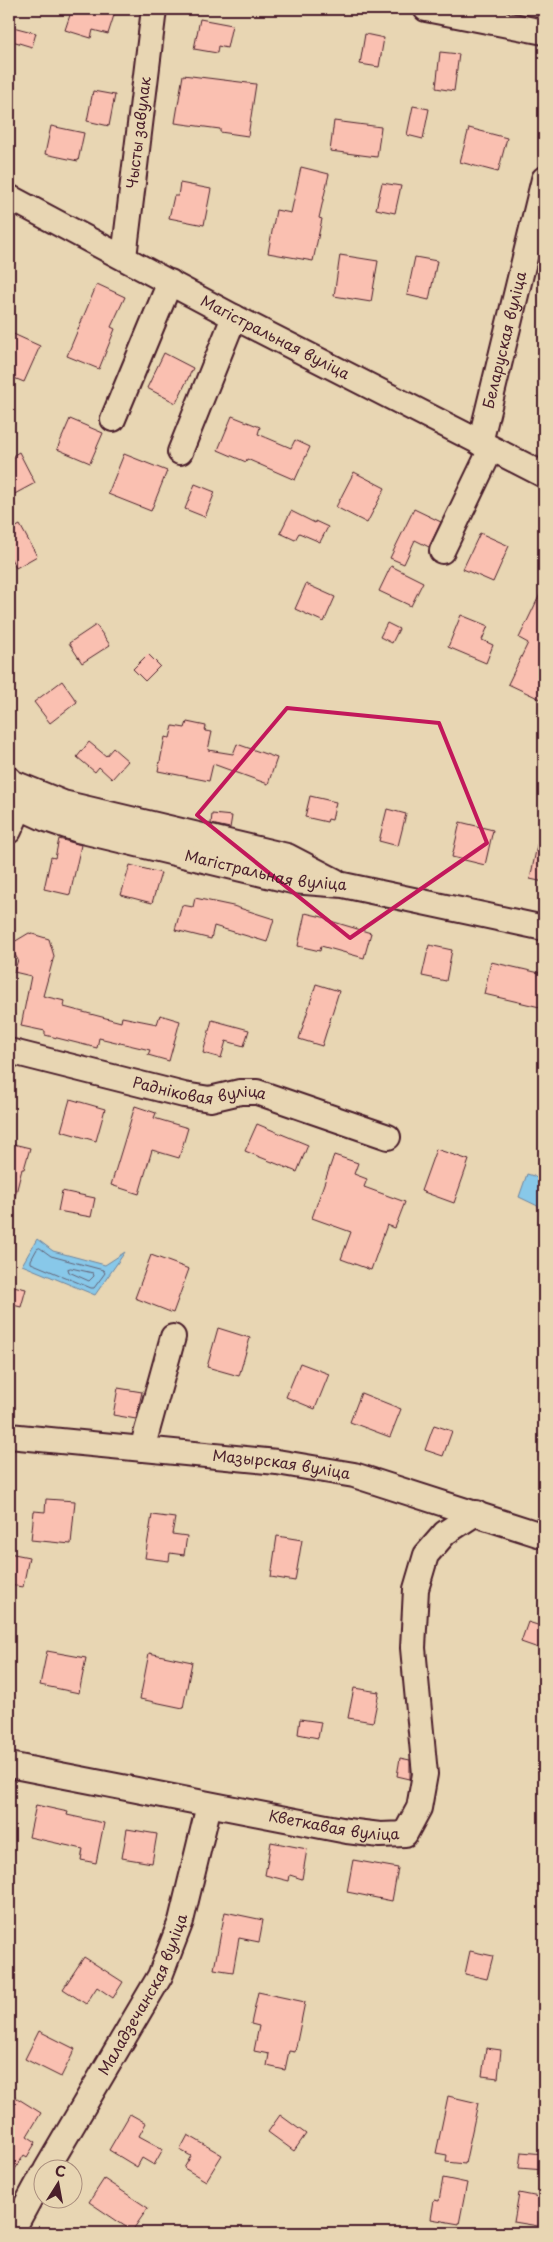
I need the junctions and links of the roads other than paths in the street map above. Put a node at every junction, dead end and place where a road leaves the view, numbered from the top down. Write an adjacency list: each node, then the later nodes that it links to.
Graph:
1 (154, 9): 6 (street, Чысты завулак)
2 (426, 9): 3 (street)
3 (544, 32)
4 (544, 179): 10 (street, Беларуская вуліца)
5 (9, 197): 6 (street, Магістральная вуліца)
6 (124, 257): 7 (street, Магістральная вуліца)
7 (170, 282): 8 (street, Магістральная вуліца); 9 (street)
8 (234, 317): 10 (street, Магістральная вуліца); 11 (street)
9 (113, 419)
10 (485, 446): 12 (street, Магістральная вуліца); 13 (street, Беларуская вуліца)
11 (180, 452)
12 (544, 476)
13 (442, 551)
14 (10, 781): 15 (street); 17 (street)
15 (20, 807): 16 (street); 17 (street, Магістральная вуліца)
16 (9, 831)
17 (343, 885): 18 (street, Магістральная вуліца)
18 (544, 928)
19 (9, 1051): 20 (street, Радніковая вуліца)
20 (388, 1137)
21 (173, 1336): 23 (street)
22 (9, 1436): 23 (street, Мазырская вуліца)
23 (142, 1449): 24 (street, Мазырская вуліца)
24 (476, 1513): 25 (street, Мазырская вуліца); 27 (street, Кветкавая вуліца)
25 (544, 1536)
26 (9, 1765): 27 (street, Кветкавая вуліца)
27 (209, 1805): 28 (street, Маладзечанская вуліца)
28 (52, 2160)
29 (32, 2194): 30 (street)
30 (11, 2233)

